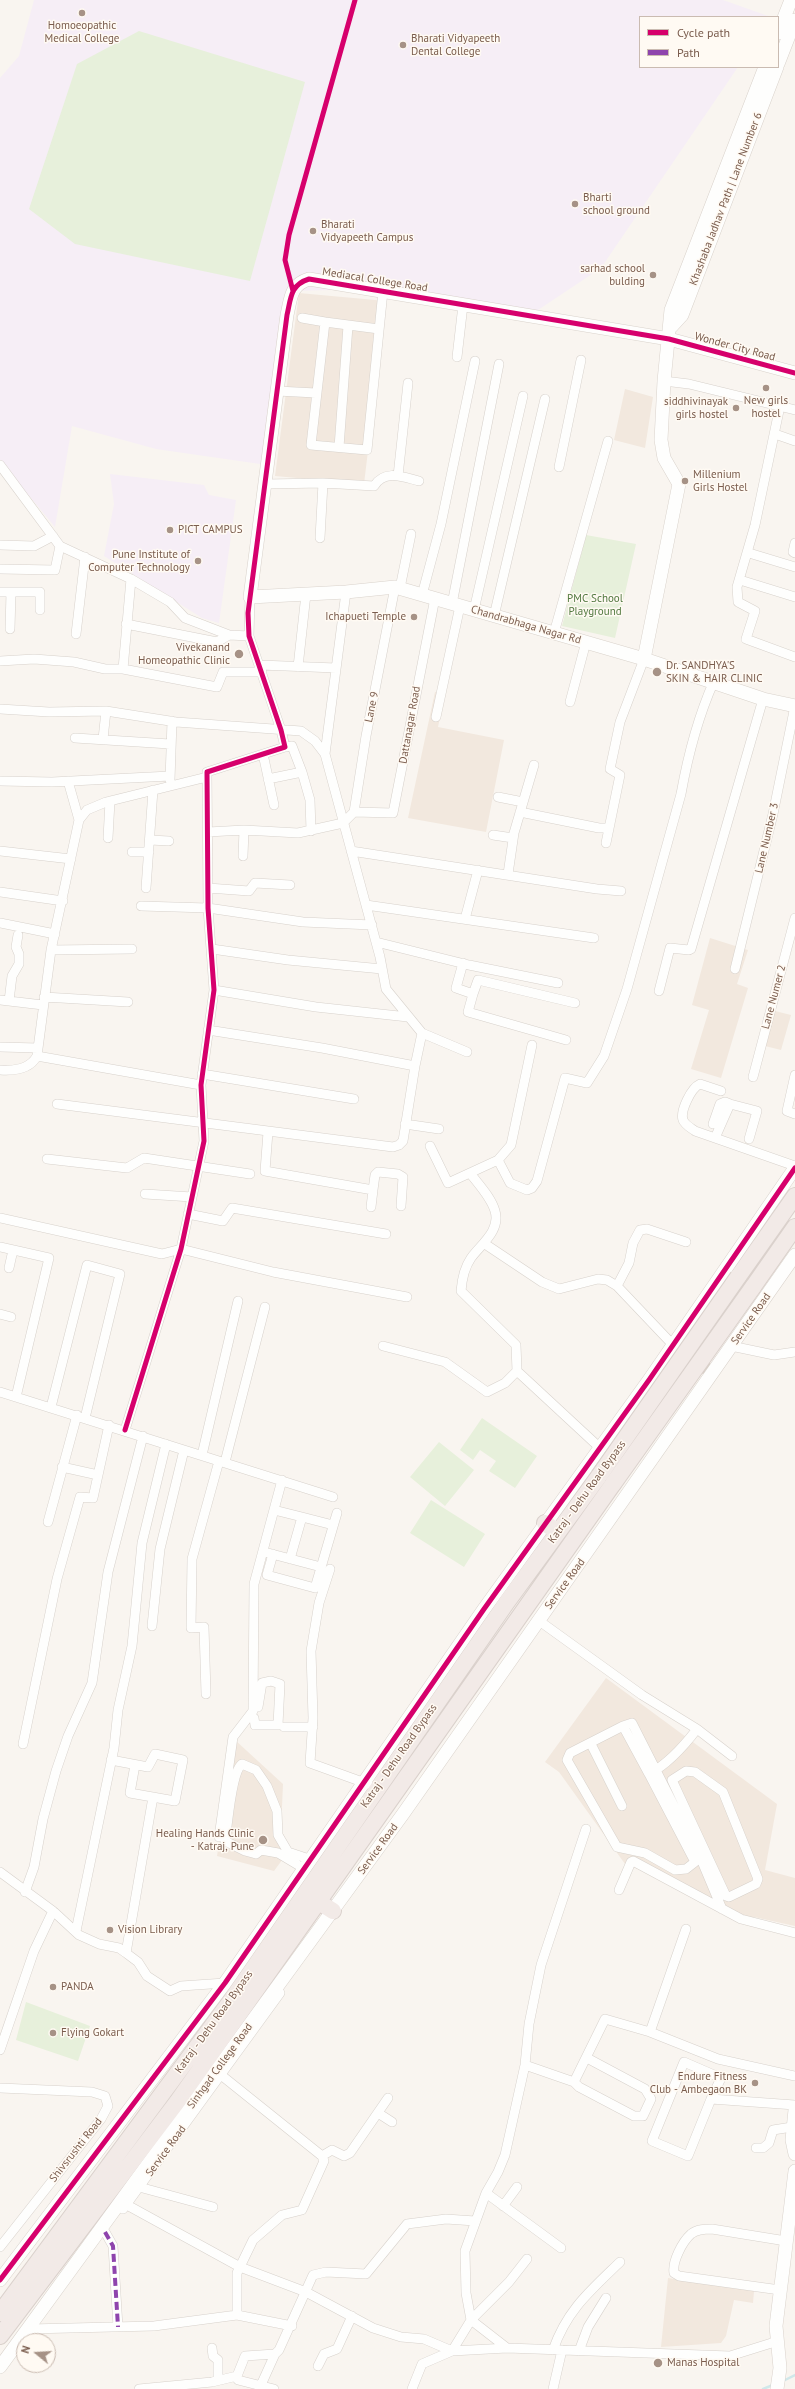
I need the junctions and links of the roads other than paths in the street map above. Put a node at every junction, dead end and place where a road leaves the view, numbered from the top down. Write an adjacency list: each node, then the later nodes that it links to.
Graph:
1 (791, 0): 3 (street)
2 (795, 20): 4 (street)
3 (779, 31)
4 (779, 61)
5 (765, 68): 13 (street, Khashaba Jadhav Path | Lane Number 6)
6 (777, 68): 13 (street, Khashaba Jadhav Path | Lane Number 6)
7 (383, 291): 8 (street, Mediacal College Road); 12 (street); 21 (street, Mediacal College Road)
8 (463, 305): 13 (street, Mediacal College Road); 14 (street)
9 (302, 318): 10 (street)
10 (326, 322): 11 (street); 22 (street)
11 (348, 326): 12 (street); 30 (street)
12 (378, 329): 30 (street)
13 (670, 333): 18 (street, Wonder City Road); 19 (street, Khashaba Jadhav Path | Lane Number 6)
14 (457, 357)
15 (581, 360): 32 (street)
16 (475, 361): 55 (street)
17 (499, 364): 59 (street)
18 (795, 374)
19 (664, 381): 25 (street); 71 (street, Khashaba Jadhav Path | Lane Number 6)
20 (408, 383): 33 (street)
21 (277, 388): 22 (street); 36 (street, Mediacal College Road)
22 (316, 391): 30 (street)
23 (523, 396): 61 (street)
24 (545, 399): 62 (street)
25 (780, 406): 26 (street); 27 (street)
26 (795, 410)
27 (775, 434): 29 (street); 43 (street)
28 (608, 441): 65 (street)
29 (795, 441)
30 (339, 447)
31 (0, 465): 38 (street)
32 (558, 467)
33 (398, 476): 34 (street); 35 (street)
34 (419, 481)
35 (323, 483): 36 (street); 39 (street)
36 (266, 484): 56 (street, Mediacal College Road)
37 (411, 534): 50 (street, Lane 9)
38 (52, 536): 41 (street); 42 (street)
39 (320, 538)
40 (795, 543): 44 (street)
41 (0, 545)
42 (60, 546): 45 (street); 47 (street)
43 (749, 553): 46 (street); 49 (street)
44 (795, 553)
45 (85, 557): 48 (street); 66 (street)
46 (795, 567)
47 (0, 569)
48 (131, 579): 63 (street); 67 (street)
49 (740, 580): 57 (street); 70 (street)
50 (398, 587): 53 (street, Chandrabhaga Nagar Rd); 55 (street, Chandrabhaga Nagar Rd); 105 (street, Lane 9)
51 (0, 592): 52 (street)
52 (11, 592): 60 (street); 64 (street)
53 (346, 592): 54 (street, Chandrabhaga Nagar Rd); 75 (street)
54 (306, 594): 56 (street, Chandrabhaga Nagar Rd); 73 (street)
55 (422, 595): 58 (street, Chandrabhaga Nagar Rd)
56 (250, 596): 68 (street)
57 (795, 597)
58 (435, 598): 59 (street, Chandrabhaga Nagar Rd); 105 (street, Dattanagar Road)
59 (456, 605): 61 (street, Chandrabhaga Nagar Rd); 83 (street)
60 (40, 610)
61 (474, 610): 62 (street, Chandrabhaga Nagar Rd)
62 (494, 616): 65 (street, Chandrabhaga Nagar Rd)
63 (126, 624): 67 (street); 74 (street)
64 (10, 629)
65 (554, 633): 69 (street, Chandrabhaga Nagar Rd)
66 (76, 634)
67 (229, 635): 68 (street)
68 (249, 636): 76 (street)
69 (586, 642): 71 (street, Chandrabhaga Nagar Rd); 79 (street)
70 (795, 657)
71 (644, 659): 77 (street, Chandrabhaga Nagar Rd); 109 (street)
72 (0, 661): 74 (street)
73 (298, 667): 75 (street); 76 (street)
74 (123, 668): 76 (street)
75 (336, 668): 91 (street)
76 (261, 669): 85 (street)
77 (714, 681): 78 (street, Chandrabhaga Nagar Rd); 186 (street)
78 (764, 699): 80 (street, Chandrabhaga Nagar Rd); 152 (street)
79 (570, 702)
80 (795, 706): 149 (street, Lane Number 3)
81 (0, 708): 82 (street)
82 (106, 711): 84 (street); 87 (street)
83 (436, 717)
84 (172, 721): 85 (street); 88 (street)
85 (281, 730): 89 (street); 91 (street)
86 (75, 738): 87 (street)
87 (103, 740): 88 (street)
88 (170, 744): 94 (street)
89 (285, 747): 90 (street); 93 (street)
90 (263, 754): 95 (street); 97 (street)
91 (325, 754): 108 (street)
92 (534, 765): 103 (street)
93 (302, 772): 97 (street); 111 (street)
94 (170, 776): 98 (street); 99 (street)
95 (207, 776): 99 (street); 112 (street)
96 (0, 780): 98 (street)
97 (268, 780): 104 (street)
98 (68, 781): 107 (street)
99 (170, 786): 100 (street)
100 (153, 790): 102 (street); 116 (street)
101 (498, 797): 103 (street)
102 (110, 801): 107 (street); 114 (street)
103 (523, 802): 106 (street)
104 (274, 805)
105 (354, 812): 108 (street)
106 (520, 812): 109 (street); 115 (street)
107 (79, 820): 124 (street)
108 (344, 823): 111 (street); 120 (street)
109 (609, 828): 118 (street)
110 (244, 830): 111 (street); 112 (street); 123 (street)
111 (311, 831)
112 (208, 832): 129 (street)
113 (493, 836): 115 (street)
114 (108, 838)
115 (513, 838): 126 (street)
116 (150, 840): 117 (street); 122 (street)
117 (168, 841)
118 (606, 843)
119 (0, 851): 124 (street)
120 (351, 851): 125 (street); 133 (street)
121 (132, 852): 122 (street)
122 (149, 852): 128 (street)
123 (243, 856)
124 (71, 859): 132 (street)
125 (478, 870): 126 (street); 137 (street)
126 (508, 874): 130 (street)
127 (290, 885): 129 (street)
128 (146, 888)
129 (208, 888): 135 (street)
130 (620, 891)
131 (0, 892): 132 (street)
132 (63, 901): 140 (street)
133 (366, 905): 137 (street); 139 (street)
134 (141, 906): 135 (street)
135 (208, 908): 139 (street); 145 (street)
136 (795, 918): 170 (street, Lane Numer 2)
137 (465, 919): 142 (street)
138 (0, 923): 140 (street)
139 (372, 925): 143 (street)
140 (55, 934): 146 (street)
141 (18, 935): 154 (street)
142 (594, 938)
143 (376, 942): 147 (street); 148 (street)
144 (132, 949): 146 (street)
145 (212, 949): 148 (street); 151 (street)
146 (51, 950): 155 (street)
147 (463, 963): 150 (street); 153 (street)
148 (382, 968): 158 (street)
149 (735, 968)
150 (558, 983)
151 (214, 990): 158 (street); 159 (street)
152 (659, 991)
153 (474, 994): 157 (street); 161 (street)
154 (4, 1001): 155 (street)
155 (44, 1001): 156 (street); 164 (street)
156 (128, 1002)
157 (575, 1003)
158 (408, 1018): 160 (street)
159 (208, 1030): 166 (street); 168 (street)
160 (422, 1033): 165 (street); 166 (street)
161 (566, 1040)
162 (532, 1045): 186 (street)
163 (0, 1047): 164 (street)
164 (38, 1052): 167 (street); 171 (street)
165 (467, 1052)
166 (414, 1066): 178 (street)
167 (0, 1070)
168 (202, 1074): 171 (street); 173 (street)
169 (795, 1075): 176 (street)
170 (753, 1077)
171 (201, 1085): 177 (street)
172 (722, 1091): 182 (street)
173 (354, 1099)
174 (57, 1104): 177 (street)
175 (730, 1104): 179 (street); 182 (street); 183 (street)
176 (795, 1114)
177 (202, 1124): 181 (street); 187 (street)
178 (405, 1124): 180 (street); 181 (street)
179 (713, 1124)
180 (439, 1129)
181 (268, 1132): 191 (street)
182 (715, 1138): 188 (street)
183 (749, 1139)
184 (430, 1146): 189 (street)
185 (47, 1159): 187 (street)
186 (498, 1160): 189 (street)
187 (198, 1165): 190 (street); 194 (street)
188 (795, 1167): 217 (street)
189 (470, 1173): 202 (street)
190 (250, 1174)
191 (374, 1190): 195 (street); 196 (street)
192 (145, 1194): 194 (street)
193 (795, 1196): 240 (highway, Katraj - Dehu Road Bypass, bridge)
194 (192, 1197): 197 (street)
195 (401, 1206)
196 (371, 1207)
197 (188, 1214): 200 (street); 204 (street)
198 (0, 1218): 204 (street)
199 (795, 1227): 269 (highway, Katraj - Dehu Road Bypass, bridge)
200 (386, 1234)
201 (686, 1242): 208 (street)
202 (485, 1244): 208 (street); 218 (street)
203 (0, 1247): 205 (street)
204 (181, 1249): 209 (street); 224 (street)
205 (13, 1250): 207 (street); 220 (street)
206 (795, 1255): 215 (street, Service Road)
207 (9, 1268)
208 (617, 1286): 217 (street)
209 (407, 1297)
210 (238, 1301): 229 (street)
211 (265, 1307): 230 (street)
212 (0, 1314): 213 (street)
213 (11, 1317)
214 (383, 1346): 218 (street)
215 (731, 1346): 216 (street); 246 (street, Service Road)
216 (795, 1352)
217 (674, 1353): 227 (street)
218 (517, 1372): 227 (street)
219 (0, 1392): 220 (street)
220 (16, 1397): 221 (street)
221 (51, 1407): 222 (street); 222 (street)
222 (81, 1416): 223 (street); 231 (street)
223 (109, 1425): 224 (street); 232 (street)
224 (125, 1430): 225 (street)
225 (143, 1436): 226 (street); 268 (street)
226 (166, 1444): 228 (street); 256 (street)
227 (599, 1447): 240 (street)
228 (184, 1450): 229 (street); 247 (street)
229 (202, 1455): 230 (street)
230 (222, 1461): 233 (street); 248 (street)
231 (62, 1467): 232 (street); 238 (street)
232 (98, 1475): 253 (street)
233 (282, 1480): 234 (street); 235 (street)
234 (333, 1497)
235 (274, 1510): 237 (street); 241 (street)
236 (337, 1513): 239 (street)
237 (302, 1517): 239 (street); 243 (street)
238 (48, 1522)
239 (333, 1525): 244 (street)
240 (551, 1528): 259 (highway, Katraj - Dehu Road Bypass)
241 (263, 1552): 242 (street); 249 (street)
242 (273, 1554): 243 (street); 244 (street)
243 (290, 1559): 244 (street)
244 (321, 1567)
245 (330, 1569): 251 (street)
246 (538, 1620): 252 (street); 272 (street, Service Road)
247 (152, 1626)
248 (206, 1694)
249 (252, 1717): 249 (street); 263 (street)
250 (284, 1727): 251 (street)
251 (313, 1727): 259 (street)
252 (697, 1729): 255 (street); 258 (street)
253 (23, 1744)
254 (591, 1744): 258 (street); 261 (street); 264 (street)
255 (732, 1756)
256 (111, 1760): 257 (street); 275 (street)
257 (135, 1765): 260 (street); 260 (street)
258 (653, 1772): 264 (street)
259 (371, 1786): 265 (street); 278 (highway, Katraj - Dehu Road Bypass)
260 (153, 1797): 277 (street)
261 (622, 1806)
262 (586, 1829): 282 (street)
263 (219, 1838)
264 (701, 1859): 264 (street); 270 (street)
265 (306, 1864): 265 (street); 278 (street)
266 (0, 1872): 268 (street)
267 (619, 1890): 270 (street)
268 (25, 1892): 271 (street)
269 (319, 1902): 272 (highway); 324 (highway, Katraj - Dehu Road Bypass)
270 (722, 1909): 276 (street)
271 (53, 1911): 275 (street); 280 (street)
272 (332, 1911): 273 (street, Sinhgad College Road)
273 (322, 1926): 283 (street, Service Road); 310 (street, Sinhgad College Road)
274 (686, 1929): 279 (street)
275 (76, 1931): 277 (street)
276 (795, 1933)
277 (126, 1953): 278 (street)
278 (231, 1987): 313 (street); 317 (highway, Katraj - Dehu Road Bypass)
279 (650, 2032): 281 (street); 284 (street)
280 (0, 2050)
281 (587, 2058): 285 (street); 285 (street)
282 (525, 2065): 285 (street); 300 (street)
283 (221, 2076): 296 (street); 298 (street, Service Road)
284 (795, 2076)
285 (574, 2082)
286 (0, 2088): 307 (street, Shivsrushti Road)
287 (388, 2098): 291 (street)
288 (712, 2099): 288 (street); 289 (street)
289 (795, 2105)
290 (795, 2110): 293 (street)
291 (378, 2113): 292 (street); 296 (street)
292 (392, 2122)
293 (792, 2127): 294 (street); 295 (street)
294 (756, 2148)
295 (795, 2154)
296 (322, 2156): 312 (street)
297 (795, 2171): 306 (street)
298 (139, 2187): 301 (street, Service Road); 303 (street)
299 (517, 2187): 302 (street)
300 (486, 2193): 302 (street); 304 (street)
301 (127, 2204): 305 (street, Service Road); 312 (street)
302 (503, 2206): 308 (street)
303 (213, 2207)
304 (476, 2221): 315 (street); 320 (street)
305 (106, 2232): 310 (street, Service Road); 322 (street)
306 (786, 2241): 314 (street); 314 (street)
307 (0, 2247)
308 (561, 2248)
309 (527, 2259): 320 (street)
310 (78, 2260): 323 (street, Service Road)
311 (620, 2262): 328 (street)
312 (240, 2267): 315 (street); 318 (street)
313 (0, 2280)
314 (780, 2290): 325 (street)
315 (306, 2292): 319 (street); 321 (street)
316 (606, 2298): 330 (street)
317 (0, 2313)
318 (237, 2315): 321 (street); 322 (street)
319 (352, 2316): 329 (street); 333 (street)
320 (471, 2320): 327 (street); 329 (street)
321 (292, 2326): 331 (street)
322 (118, 2327): 323 (street)
323 (29, 2329): 332 (street, Service Road)
324 (0, 2336)
325 (778, 2341): 330 (street); 343 (street)
326 (212, 2348): 334 (street)
327 (507, 2348): 328 (street); 329 (street)
328 (558, 2350): 330 (street); 342 (street)
329 (452, 2351): 341 (street)
330 (579, 2351)
331 (275, 2354): 334 (street); 336 (street)
332 (1, 2362)
333 (318, 2366)
334 (218, 2380): 337 (street)
335 (238, 2380): 336 (street)
336 (261, 2385): 340 (street)
337 (207, 2386): 338 (street)
338 (149, 2388): 339 (street)
339 (139, 2389)
340 (274, 2389)
341 (412, 2389)
342 (554, 2389)
343 (777, 2389)

